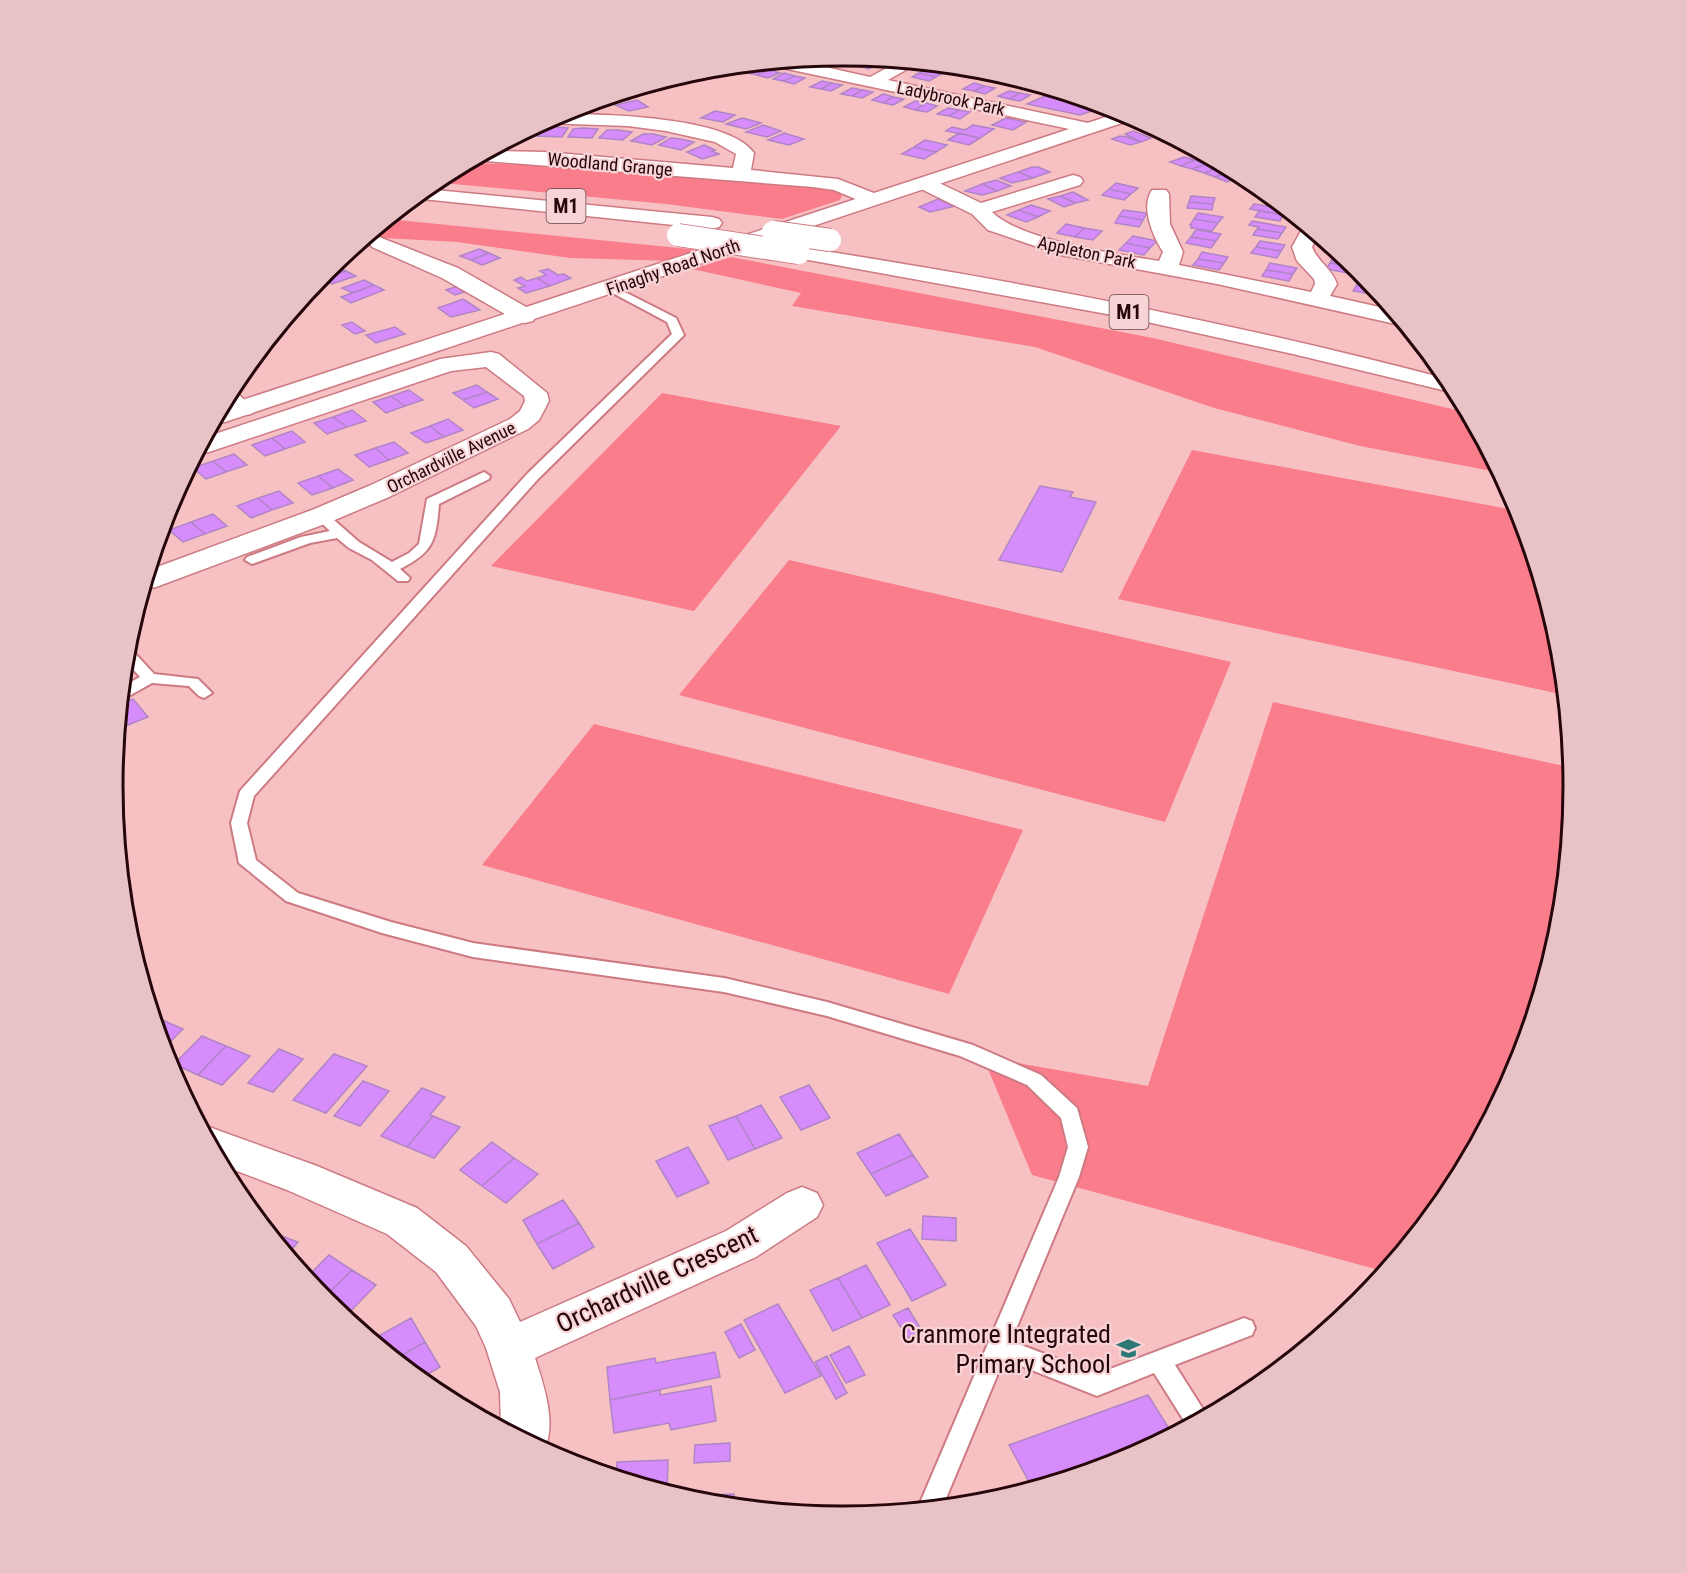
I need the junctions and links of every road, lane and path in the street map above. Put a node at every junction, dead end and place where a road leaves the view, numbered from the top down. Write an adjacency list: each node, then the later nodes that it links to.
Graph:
1 (805, 68): 3 (main road, Ladybrook Park)
2 (898, 69): 3 (main road)
3 (873, 82): 6 (main road, Ladybrook Park)
4 (583, 115): 8 (main road, Woodland Grange)
5 (1115, 120): 6 (main road, Finaghy Road North)
6 (1088, 128): 10 (main road, Finaghy Road North)
7 (495, 156): 8 (main road, Woodland Grange)
8 (741, 175): 13 (main road, Woodland Grange)
9 (1073, 181): 15 (main road)
10 (924, 183): 13 (main road, Finaghy Road North); 15 (main road, Appleton Park)
11 (1159, 194): 18 (main road, Appleton Park)
12 (432, 195): 23 (main road, M1, bridge)
13 (872, 199): 19 (main road, Finaghy Road North)
14 (414, 208): 24 (main road, M1, bridge)
15 (979, 210): 18 (main road, Appleton Park)
16 (1308, 236): 20 (main road)
17 (379, 243): 22 (main road)
18 (1167, 268): 20 (main road, Appleton Park)
19 (611, 288): 22 (main road, Finaghy Road North); 41 (lane)
20 (1318, 298): 21 (main road, Appleton Park)
21 (1388, 315)
22 (525, 316): 25 (main road, Finaghy Road North)
23 (1425, 362)
24 (1442, 385)
25 (234, 403)
26 (210, 444): 28 (main road, Orchardville Avenue)
27 (484, 476): 31 (lane)
28 (321, 516): 29 (lane); 32 (main road, Orchardville Avenue)
29 (340, 533): 30 (lane); 31 (lane)
30 (252, 560)
31 (390, 568): 33 (lane)
32 (154, 578)
33 (402, 578)
34 (134, 661): 35 (lane)
35 (149, 678): 36 (lane); 37 (lane)
36 (129, 690)
37 (204, 693)
38 (220, 1147): 42 (main road)
39 (802, 1205): 42 (main road, Orchardville Crescent)
40 (1244, 1328): 43 (lane)
41 (997, 1346): 43 (lane); 46 (lane)
42 (509, 1348): 45 (main road)
43 (1159, 1361): 44 (lane)
44 (1194, 1416)
45 (525, 1433)
46 (932, 1501)

